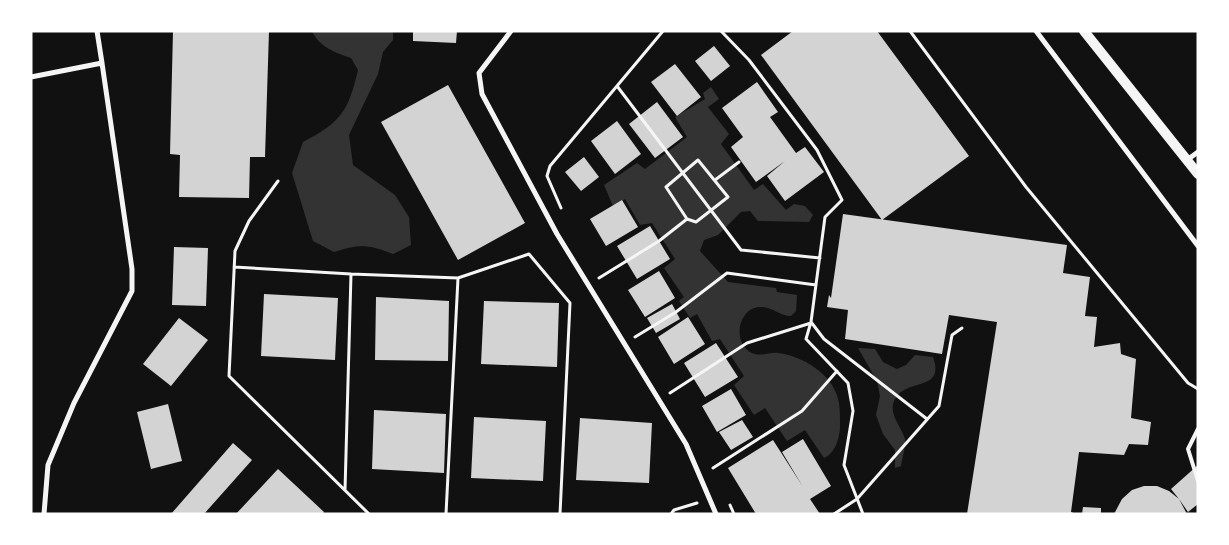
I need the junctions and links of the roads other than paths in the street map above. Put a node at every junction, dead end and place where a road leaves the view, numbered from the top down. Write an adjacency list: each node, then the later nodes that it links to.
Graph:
1 (97, 31): 5 (street)
2 (511, 31): 14 (street)
3 (1036, 31): 10 (street)
4 (1084, 31): 8 (main road)
5 (102, 63): 6 (street); 13 (street)
6 (31, 77)
7 (1198, 152): 8 (street)
8 (1187, 160): 9 (main road)
9 (1198, 174)
10 (1198, 246)
11 (1198, 428): 12 (lane)
12 (1198, 482)
13 (44, 514)
14 (716, 514)

